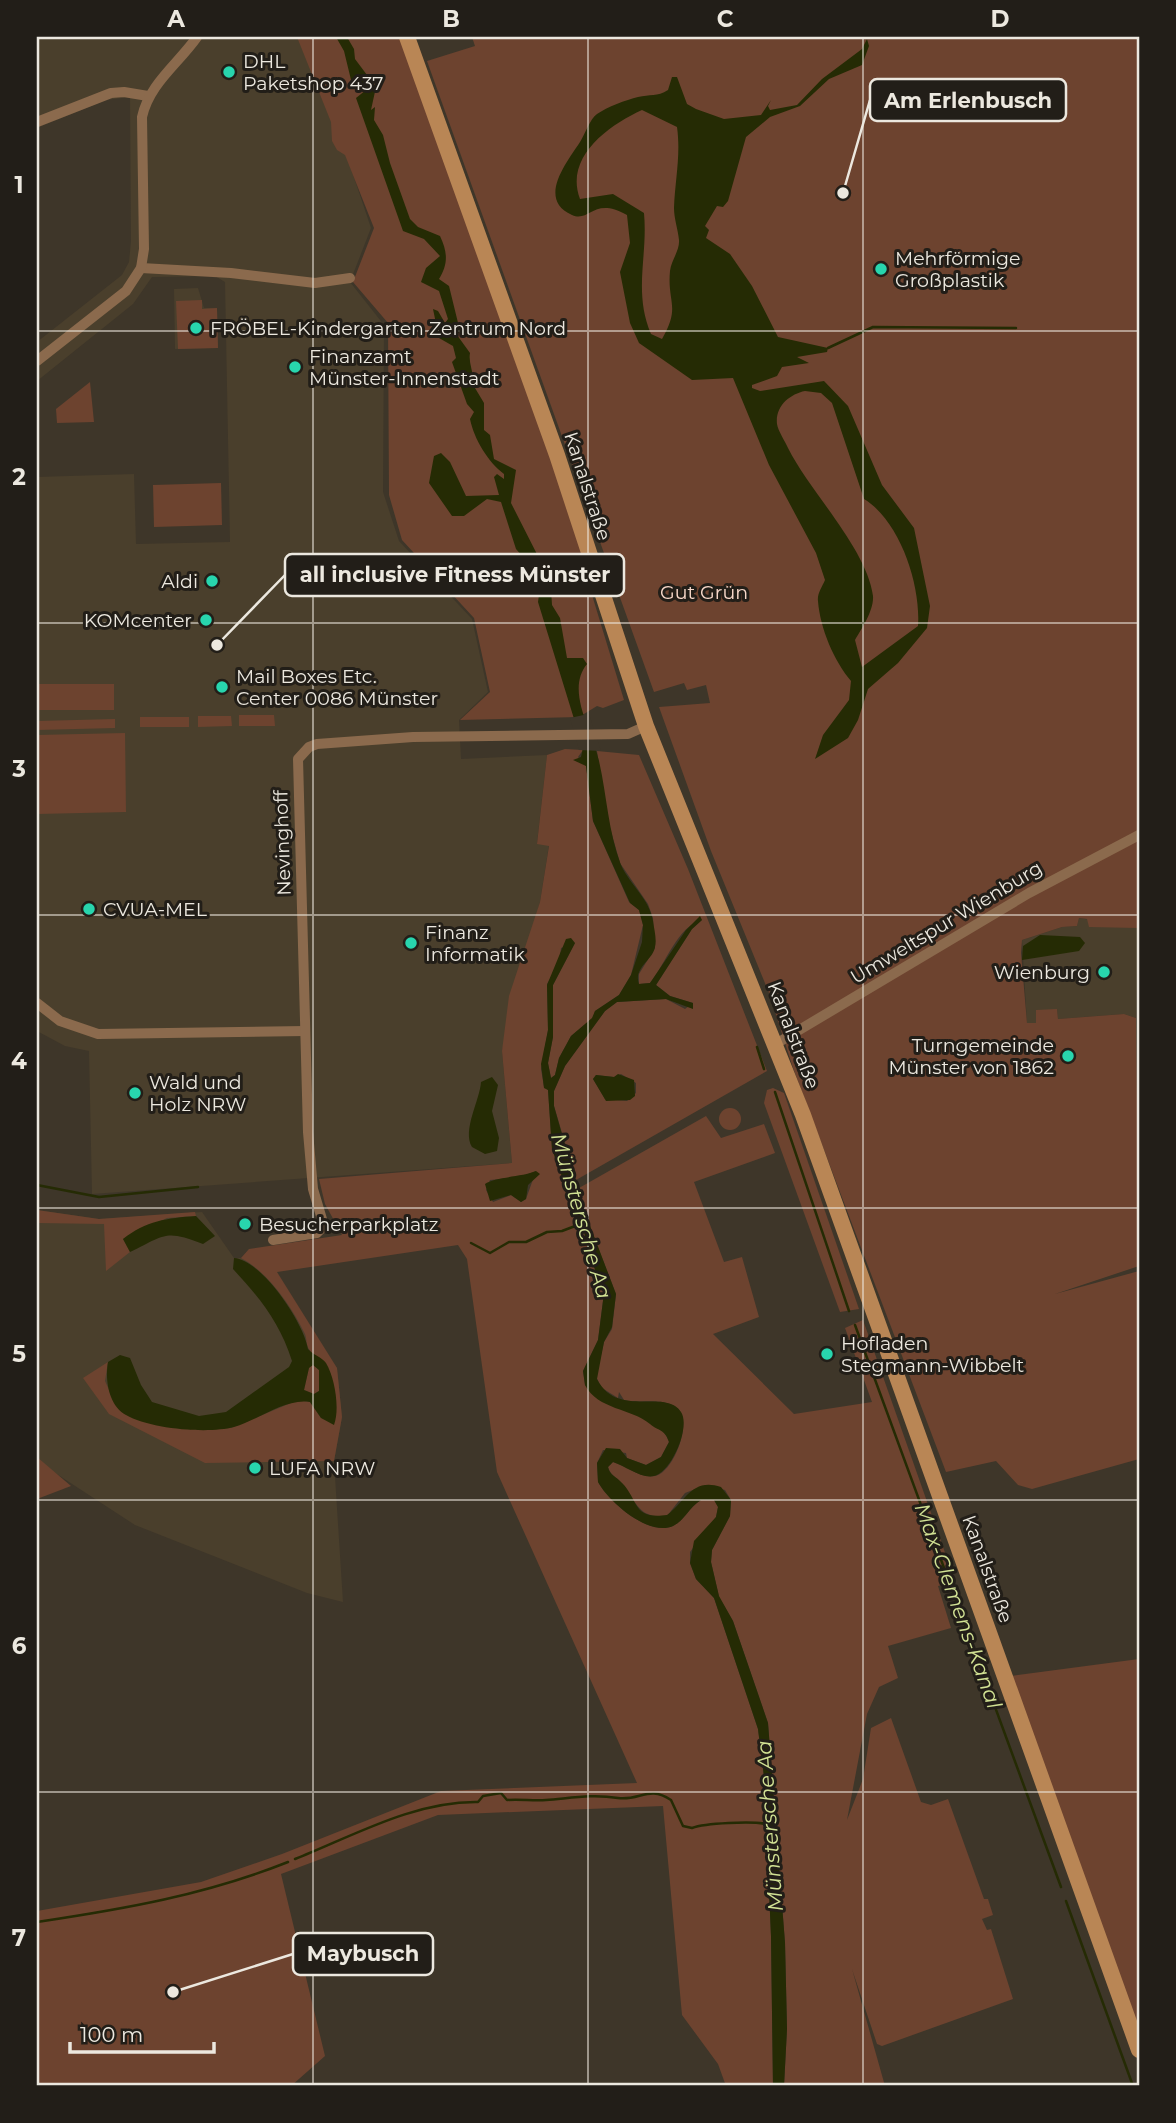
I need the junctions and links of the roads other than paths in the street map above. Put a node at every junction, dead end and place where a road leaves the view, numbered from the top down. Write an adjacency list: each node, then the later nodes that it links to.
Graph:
1 (197, 37): 3 (street)
2 (407, 37): 8 (main road, Kanalstraße)
3 (148, 96): 4 (street); 5 (street)
4 (37, 122)
5 (141, 268): 6 (street); 7 (street)
6 (350, 278)
7 (37, 360)
8 (646, 726): 11 (street, Nevinghoff); 12 (main road, Kanalstraße)
9 (1139, 835): 12 (street, Umweltspur Wienburg)
10 (37, 1003): 11 (street)
11 (305, 1031): 13 (street, Nevinghoff)
12 (775, 1045): 14 (main road, Kanalstraße)
13 (273, 1240)
14 (1139, 2050)

